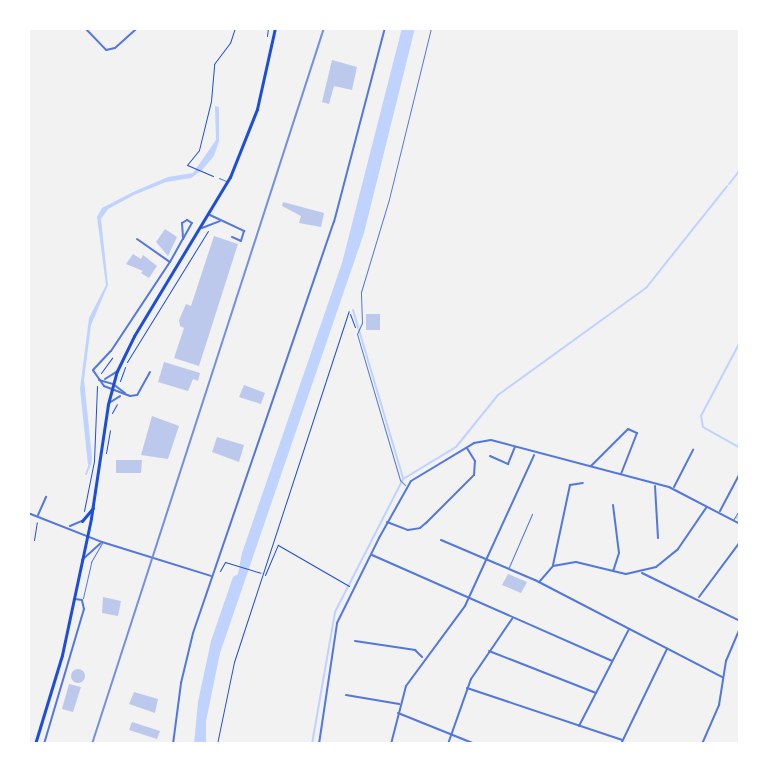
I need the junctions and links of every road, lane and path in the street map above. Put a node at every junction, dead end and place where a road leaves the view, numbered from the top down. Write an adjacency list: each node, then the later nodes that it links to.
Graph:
1 (85, 28): 2 (street)
2 (137, 28)
3 (235, 28): 7 (path)
4 (275, 28): 8 (main road)
5 (385, 28): 64 (street)
6 (431, 28): 17 (lane)
7 (219, 178): 8 (lane)
8 (228, 182): 9 (main road)
9 (210, 215): 10 (street); 12 (main road)
10 (221, 221): 11 (street); 13 (street)
11 (212, 224): 12 (street); 23 (path)
12 (202, 228): 18 (main road)
13 (232, 237)
14 (137, 239): 16 (street)
15 (183, 239): 16 (street)
16 (170, 262): 20 (street)
17 (357, 333): 37 (lane); 67 (path)
18 (117, 371): 21 (street); 22 (main road)
19 (150, 372): 25 (street)
20 (98, 380): 21 (street); 24 (street)
21 (104, 380): 22 (street)
22 (113, 384): 23 (street); 24 (main road)
23 (118, 387): 25 (street)
24 (111, 391): 25 (street); 26 (main road)
25 (124, 394): 26 (street)
26 (108, 404): 42 (main road)
27 (466, 447): 28 (street); 37 (street); 50 (street)
28 (515, 447): 30 (street); 31 (street)
29 (693, 450): 38 (street)
30 (535, 453): 32 (street); 60 (street)
31 (490, 456)
32 (590, 467): 34 (street); 34 (street)
33 (740, 473): 45 (street)
34 (621, 474): 36 (street)
35 (583, 483): 62 (street)
36 (655, 483): 38 (street); 54 (street)
37 (406, 486): 50 (street)
38 (673, 488): 41 (street)
39 (46, 497): 47 (street)
40 (613, 505): 65 (street)
41 (707, 507): 45 (street); 66 (street)
42 (93, 508): 49 (main road); 53 (main road)
43 (740, 509): 48 (lane)
44 (28, 513): 47 (street)
45 (719, 513): 48 (street)
46 (532, 514): 63 (lane)
47 (40, 516): 52 (street); 55 (path)
48 (732, 520): 51 (street)
49 (82, 521): 52 (street)
50 (387, 522): 59 (street)
51 (740, 524)
52 (69, 527): 53 (street)
53 (88, 535): 57 (street); 61 (main road)
54 (658, 538)
55 (34, 540)
56 (441, 540): 60 (street)
57 (102, 542): 61 (street); 68 (street); 74 (lane)
58 (740, 542): 73 (street)
59 (371, 554): 71 (street); 97 (street)
60 (487, 558): 63 (street); 71 (street)
61 (82, 560): 72 (main road)
62 (553, 566): 65 (street); 69 (street)
63 (509, 567): 69 (street)
64 (214, 571): 67 (path); 68 (street)
65 (613, 572): 66 (street)
66 (642, 573): 73 (street)
67 (262, 574): 70 (path); 96 (path)
68 (212, 576): 95 (street)
69 (539, 582): 77 (street)
70 (347, 585)
71 (469, 597): 75 (street); 82 (street)
72 (74, 598): 74 (street); 93 (main road)
73 (698, 598): 76 (street)
74 (82, 600): 94 (street)
75 (513, 617): 81 (street); 83 (street)
76 (740, 621)
77 (629, 628): 80 (street); 83 (street)
78 (740, 628): 84 (street)
79 (355, 641): 82 (street)
80 (667, 648): 84 (street); 92 (street)
81 (488, 651): 85 (street); 86 (street)
82 (424, 658): 88 (street)
83 (612, 661): 86 (street)
84 (722, 677): 101 (street)
85 (467, 688): 90 (street); 91 (street)
86 (596, 693): 90 (street)
87 (346, 695): 88 (street)
88 (399, 704): 89 (street)
89 (397, 713): 91 (street); 98 (street)
90 (579, 726): 92 (street)
91 (450, 736): 99 (street); 100 (street)
92 (621, 742)
93 (35, 744)
94 (44, 744)
95 (173, 744)
96 (217, 744)
97 (319, 744)
98 (391, 744)
99 (448, 744)
100 (475, 744)
101 (702, 744)

